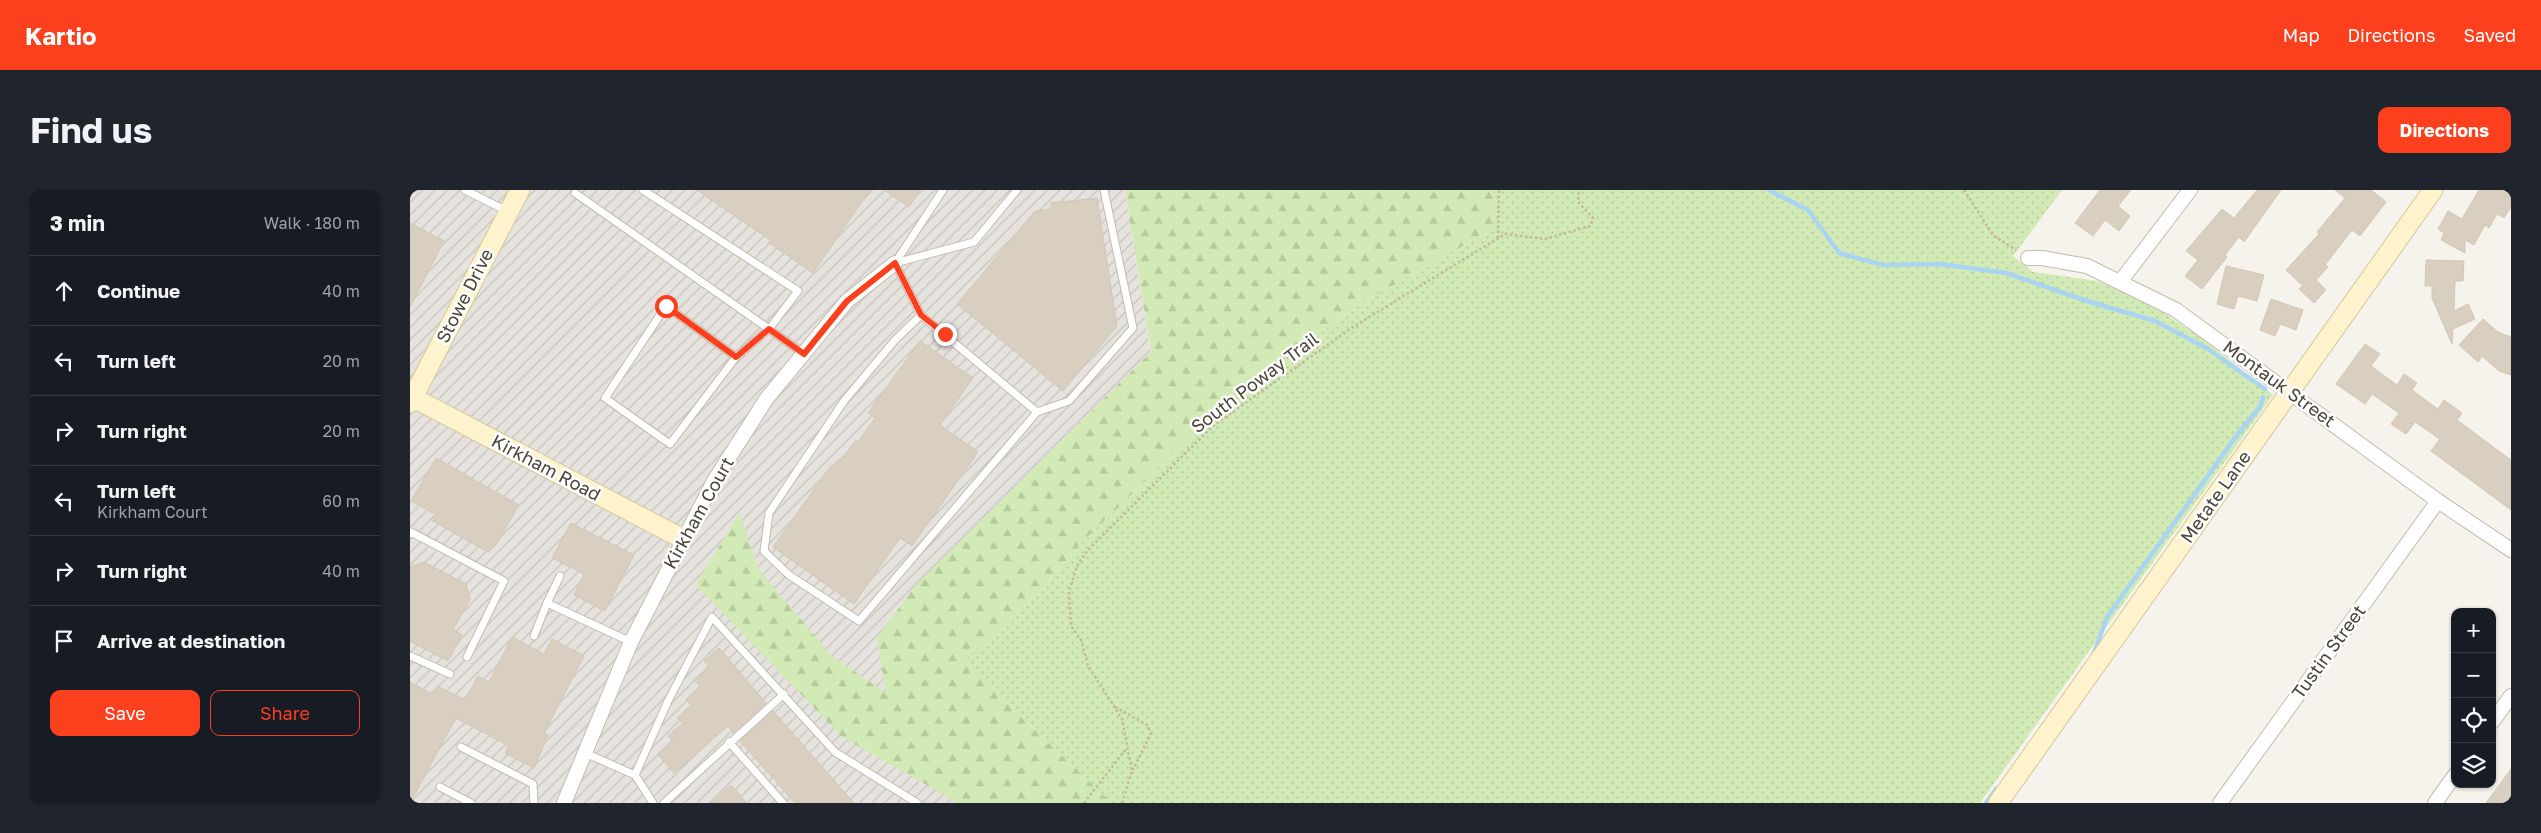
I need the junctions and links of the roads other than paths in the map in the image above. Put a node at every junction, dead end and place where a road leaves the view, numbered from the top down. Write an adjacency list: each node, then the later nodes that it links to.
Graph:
1 (465, 190): 10 (lane)
2 (520, 190): 10 (street, Stowe Drive)
3 (643, 190): 15 (lane)
4 (943, 190): 12 (lane)
5 (1018, 190): 12 (lane)
6 (1104, 190): 20 (lane)
7 (2190, 190): 13 (street)
8 (2433, 190): 18 (street, Metate Lane)
9 (574, 193): 15 (lane)
10 (509, 212): 19 (street, Stowe Drive)
11 (2028, 258): 13 (street, Montauk Street)
12 (895, 263): 14 (lane); 16 (street, Kirkham Court)
13 (2120, 282): 18 (street, Montauk Street)
14 (921, 315): 20 (lane); 20 (lane)
15 (769, 329): 16 (lane); 17 (lane)
16 (804, 354): 23 (street, Kirkham Court)
17 (736, 357): 17 (lane)
18 (2291, 392): 21 (street, Montauk Street); 48 (street, Metate Lane)
19 (411, 399): 23 (street, Kirkham Road)
20 (1037, 412)
21 (2438, 501): 24 (street, Montauk Street); 49 (street, Tustin Street)
22 (410, 534): 30 (lane)
23 (683, 539): 28 (street, Kirkham Court)
24 (2511, 550)
25 (560, 576): 26 (lane)
26 (547, 602): 27 (lane); 28 (lane)
27 (534, 636)
28 (631, 642): 37 (street, Kirkham Court)
29 (410, 656): 31 (lane)
30 (467, 657)
31 (450, 674)
32 (784, 694): 35 (lane); 38 (lane); 47 (lane)
33 (2511, 696): 34 (street)
34 (2496, 717)
35 (729, 742): 45 (lane); 46 (lane)
36 (461, 747): 42 (lane)
37 (585, 753): 38 (lane); 43 (street, Kirkham Court)
38 (635, 775): 44 (lane)
39 (2451, 781): 50 (street)
40 (440, 787): 41 (lane)
41 (471, 803)
42 (534, 803)
43 (564, 803)
44 (653, 803)
45 (664, 803)
46 (783, 803)
47 (917, 803)
48 (1998, 803)
49 (2220, 803)
50 (2435, 803)

